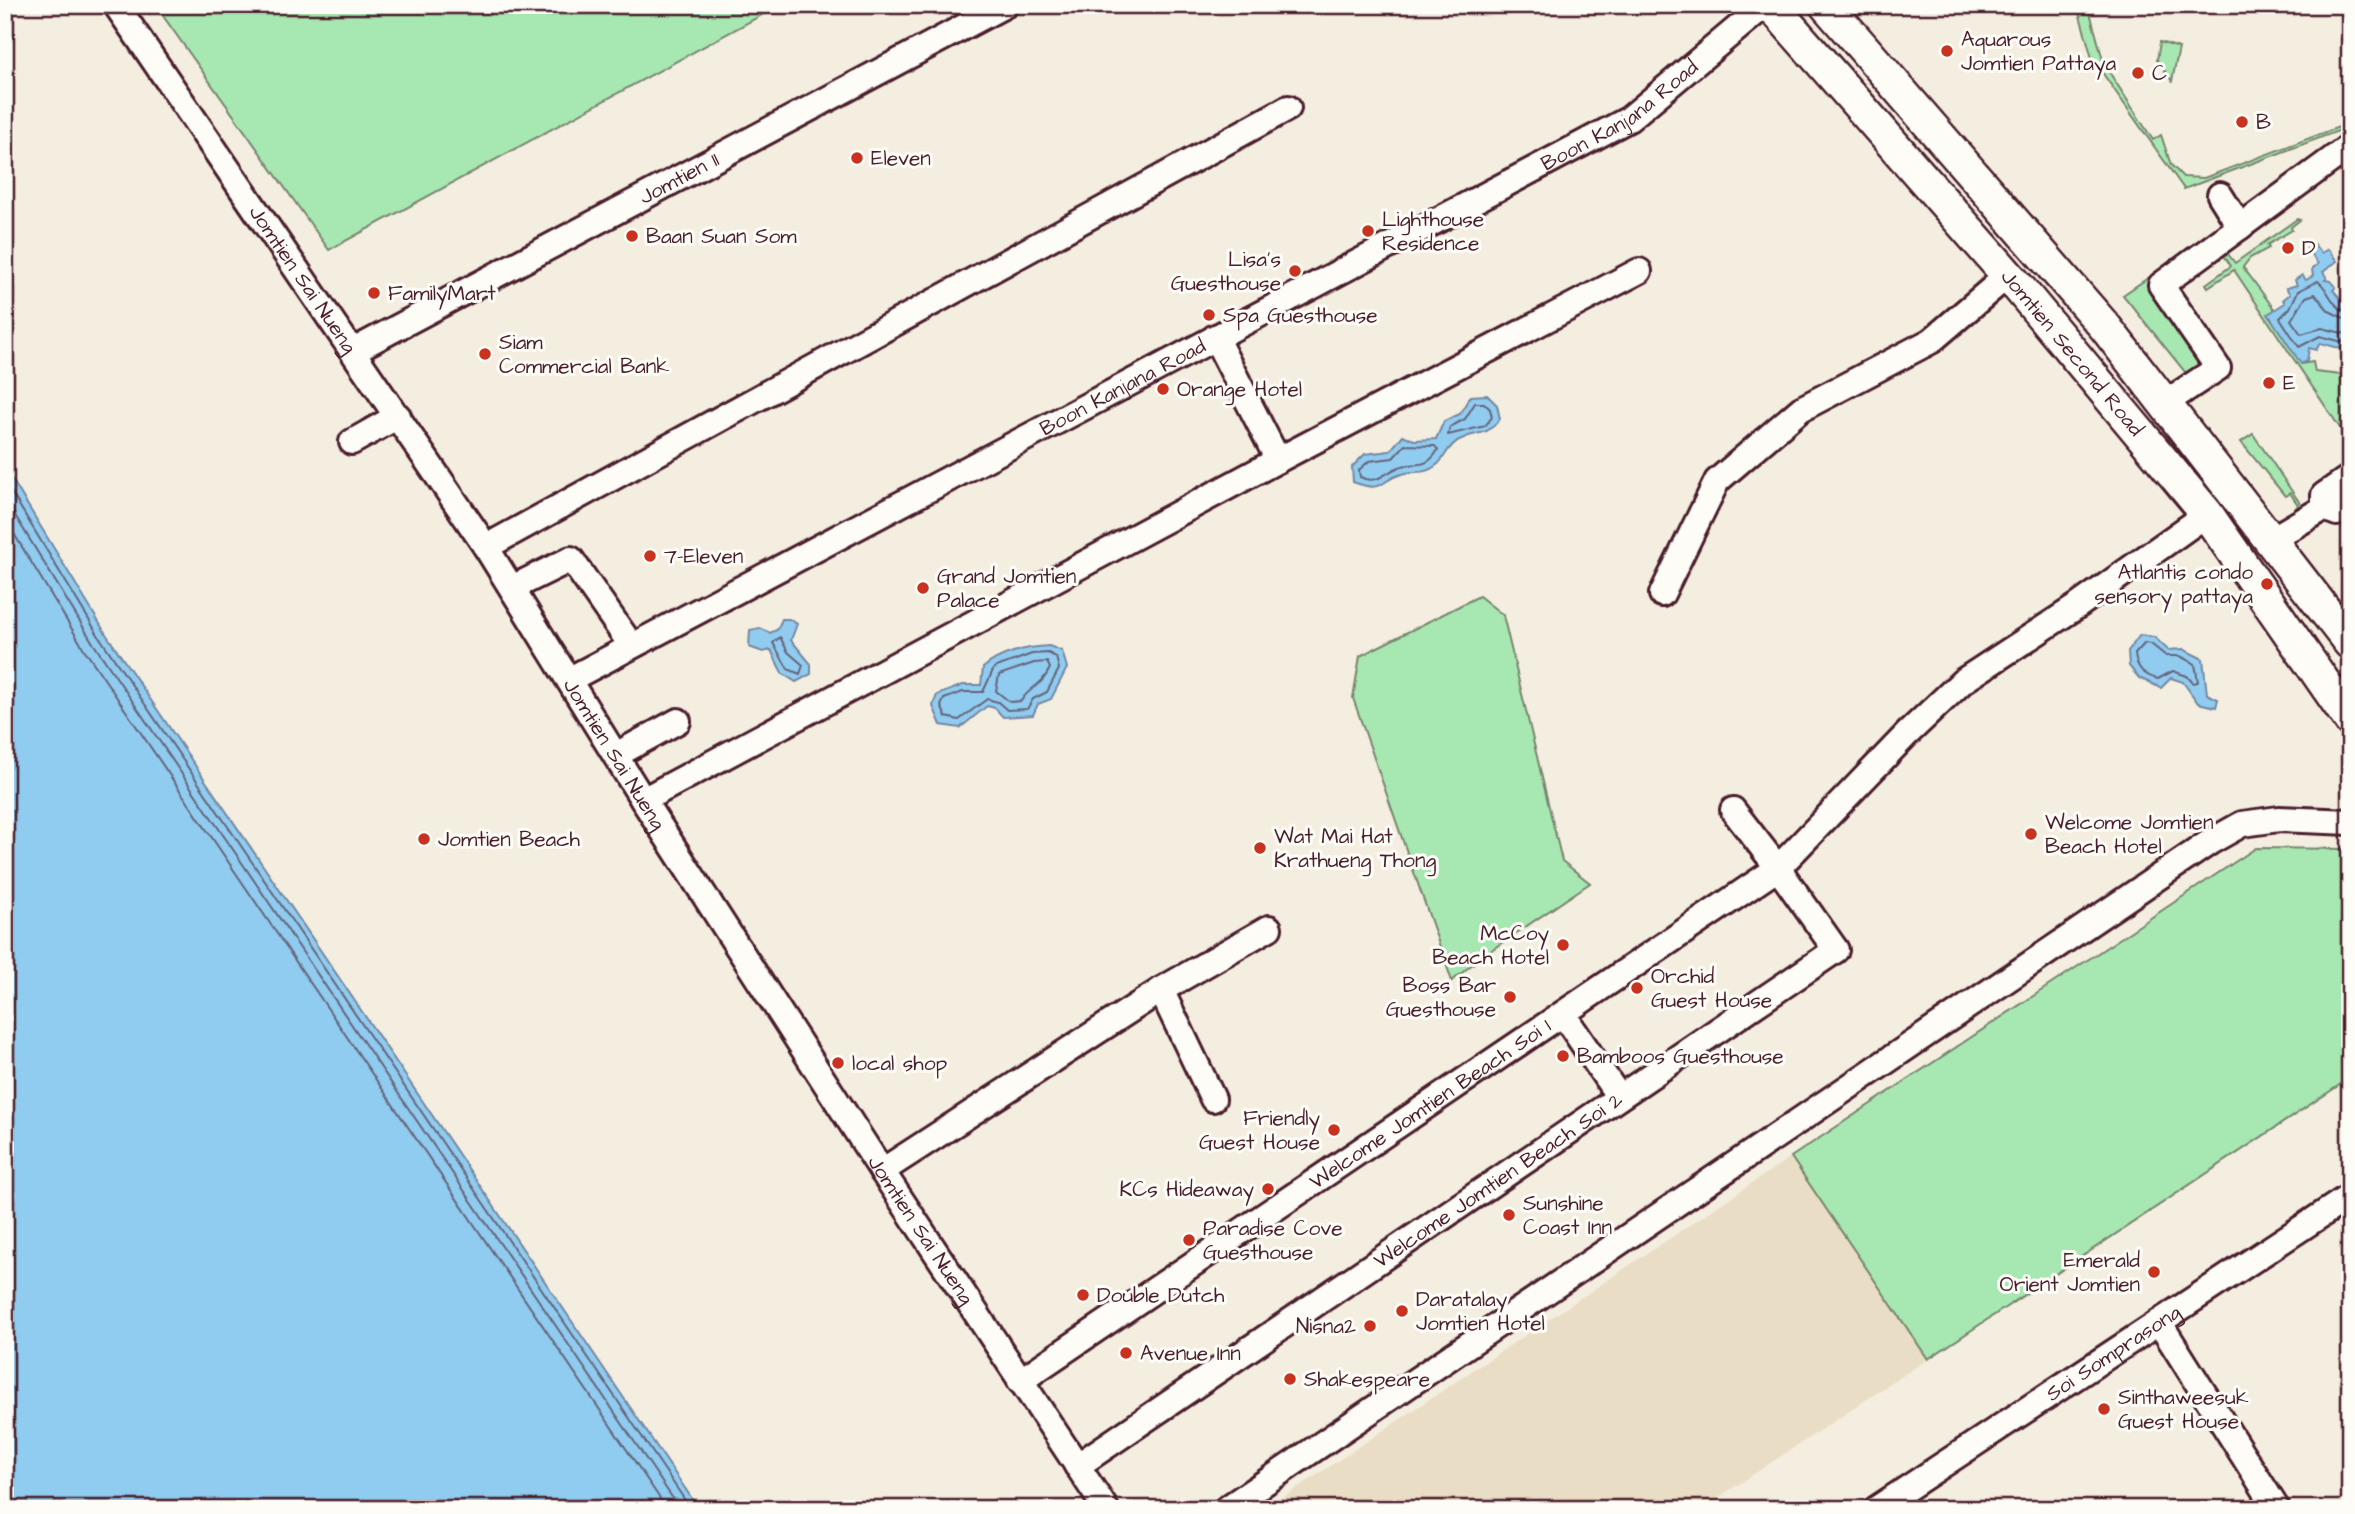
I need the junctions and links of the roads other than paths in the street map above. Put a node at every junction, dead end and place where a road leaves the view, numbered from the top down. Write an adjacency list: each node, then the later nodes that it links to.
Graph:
1 (116, 5): 13 (street, Jomtien Sai Nueng)
2 (1005, 5): 13 (street, Jomtien 11)
3 (1765, 5): 12 (street, Boon Kanjana Road)
4 (1771, 5): 11 (main road, Jomtien Second Road)
5 (1826, 5): 14 (main road, Jomtien Second Road)
6 (1288, 108): 23 (street)
7 (2350, 146): 9 (street)
8 (2220, 195): 9 (street)
9 (2240, 227): 14 (street)
10 (1639, 271): 17 (street)
11 (2005, 273): 21 (main road, Jomtien Second Road); 25 (street)
12 (1214, 337): 17 (street); 27 (street, Boon Kanjana Road)
13 (354, 351): 15 (street, Jomtien Sai Nueng)
14 (2165, 403): 22 (main road, Jomtien Second Road)
15 (398, 416): 16 (street); 23 (street, Jomtien Sai Nueng)
16 (352, 443)
17 (1278, 460): 32 (street)
18 (2350, 477): 20 (street)
19 (2350, 505): 20 (street)
20 (2324, 508): 22 (street)
21 (2207, 514): 29 (main road, Jomtien Second Road); 35 (street, Welcome Jomtien Beach Soi 1)
22 (2272, 539): 26 (main road, Jomtien Second Road)
23 (486, 547): 24 (street, Jomtien Sai Nueng)
24 (512, 588): 27 (street); 28 (street, Jomtien Sai Nueng)
25 (1662, 594)
26 (2350, 643)
27 (631, 645): 28 (street, Boon Kanjana Road)
28 (570, 679): 31 (street, Jomtien Sai Nueng)
29 (2350, 720)
30 (678, 721): 31 (street)
31 (616, 755): 32 (street, Jomtien Sai Nueng)
32 (643, 800): 41 (street, Jomtien Sai Nueng)
33 (1733, 810): 35 (street)
34 (2350, 822): 47 (street)
35 (1778, 868): 38 (street, Welcome Jomtien Beach Soi 1); 39 (street, Welcome Jomtien Beach Soi 2)
36 (1269, 929): 37 (street)
37 (1161, 990): 40 (street); 41 (street)
38 (1563, 1014): 39 (street); 44 (street, Welcome Jomtien Beach Soi 1)
39 (1619, 1097): 45 (street, Welcome Jomtien Beach Soi 2)
40 (1213, 1099)
41 (883, 1171): 44 (street, Jomtien Sai Nueng)
42 (2350, 1196): 43 (street, Soi Somprasong)
43 (2159, 1322): 48 (street, Soi Somprasong); 49 (street)
44 (1020, 1381): 45 (street, Jomtien Sai Nueng)
45 (1077, 1466): 46 (street, Jomtien Sai Nueng)
46 (1106, 1509)
47 (1226, 1509)
48 (1876, 1509)
49 (2277, 1509)

